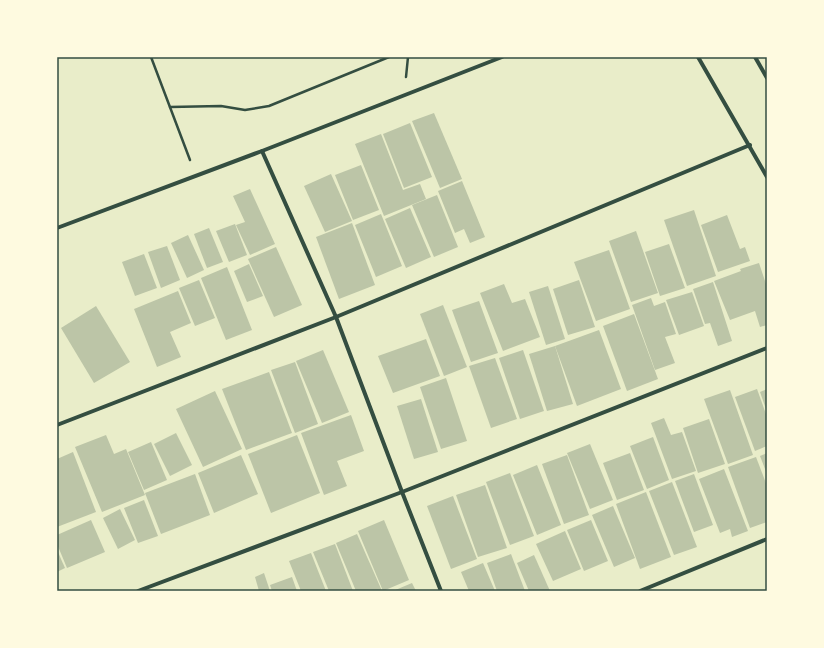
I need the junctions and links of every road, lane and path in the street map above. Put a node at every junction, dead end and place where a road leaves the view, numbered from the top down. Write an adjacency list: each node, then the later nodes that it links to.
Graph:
1 (150, 57): 7 (path)
2 (389, 57): 7 (path)
3 (502, 57): 9 (street)
4 (698, 57): 8 (street)
5 (755, 57): 6 (street)
6 (767, 78)
7 (170, 107): 10 (path)
8 (750, 145): 11 (street); 13 (street)
9 (262, 151): 10 (street); 13 (street)
10 (195, 176): 12 (street)
11 (767, 177)
12 (57, 228)
13 (336, 317): 15 (street); 16 (street)
14 (767, 348): 16 (street)
15 (57, 425)
16 (402, 492): 18 (street); 19 (street)
17 (767, 539): 20 (street)
18 (138, 591)
19 (441, 591)
20 (640, 591)

